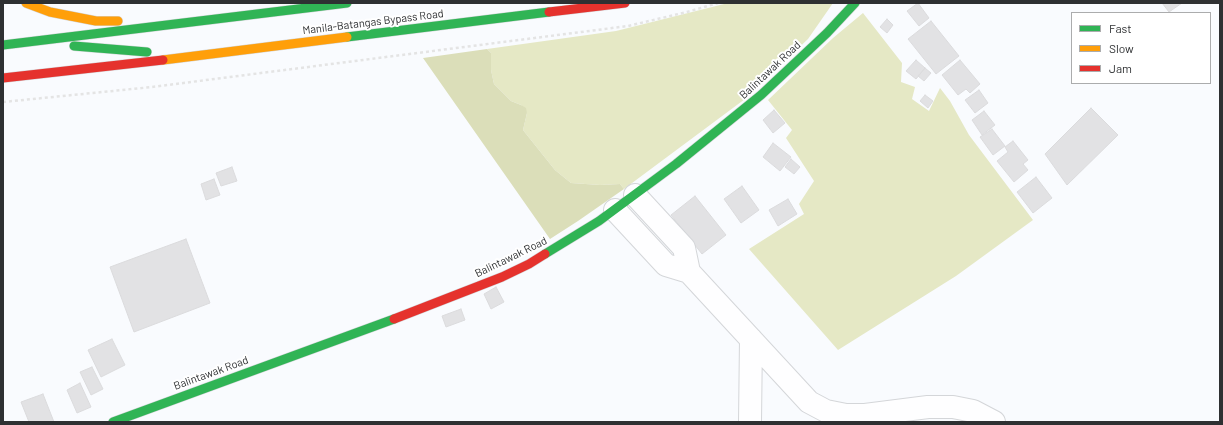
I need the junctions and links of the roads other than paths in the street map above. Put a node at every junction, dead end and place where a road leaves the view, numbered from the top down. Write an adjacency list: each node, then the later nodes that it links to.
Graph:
1 (26, 3): 5 (main road, Manila-Batangas Bypass Road)
2 (347, 3): 5 (main road, Manila-Batangas Bypass Road)
3 (625, 3): 9 (main road, Manila-Batangas Bypass Road)
4 (855, 3): 11 (main road, Balintawak Road)
5 (189, 23): 7 (main road, Manila-Batangas Bypass Road)
6 (9, 34): 7 (main road, Manila-Batangas Bypass Road)
7 (29, 42): 8 (main road, Manila-Batangas Bypass Road); 9 (main road, Manila-Batangas Bypass Road)
8 (3, 44)
9 (195, 56): 10 (main road, Manila-Batangas Bypass Road)
10 (3, 78)
11 (635, 195): 12 (main road, Balintawak Road); 13 (street)
12 (615, 210): 13 (street); 17 (main road, Balintawak Road)
13 (689, 272): 14 (street)
14 (751, 339): 16 (street); 18 (street)
15 (973, 416): 16 (street); 19 (street)
16 (865, 418)
17 (113, 422)
18 (750, 422)
19 (994, 422)

